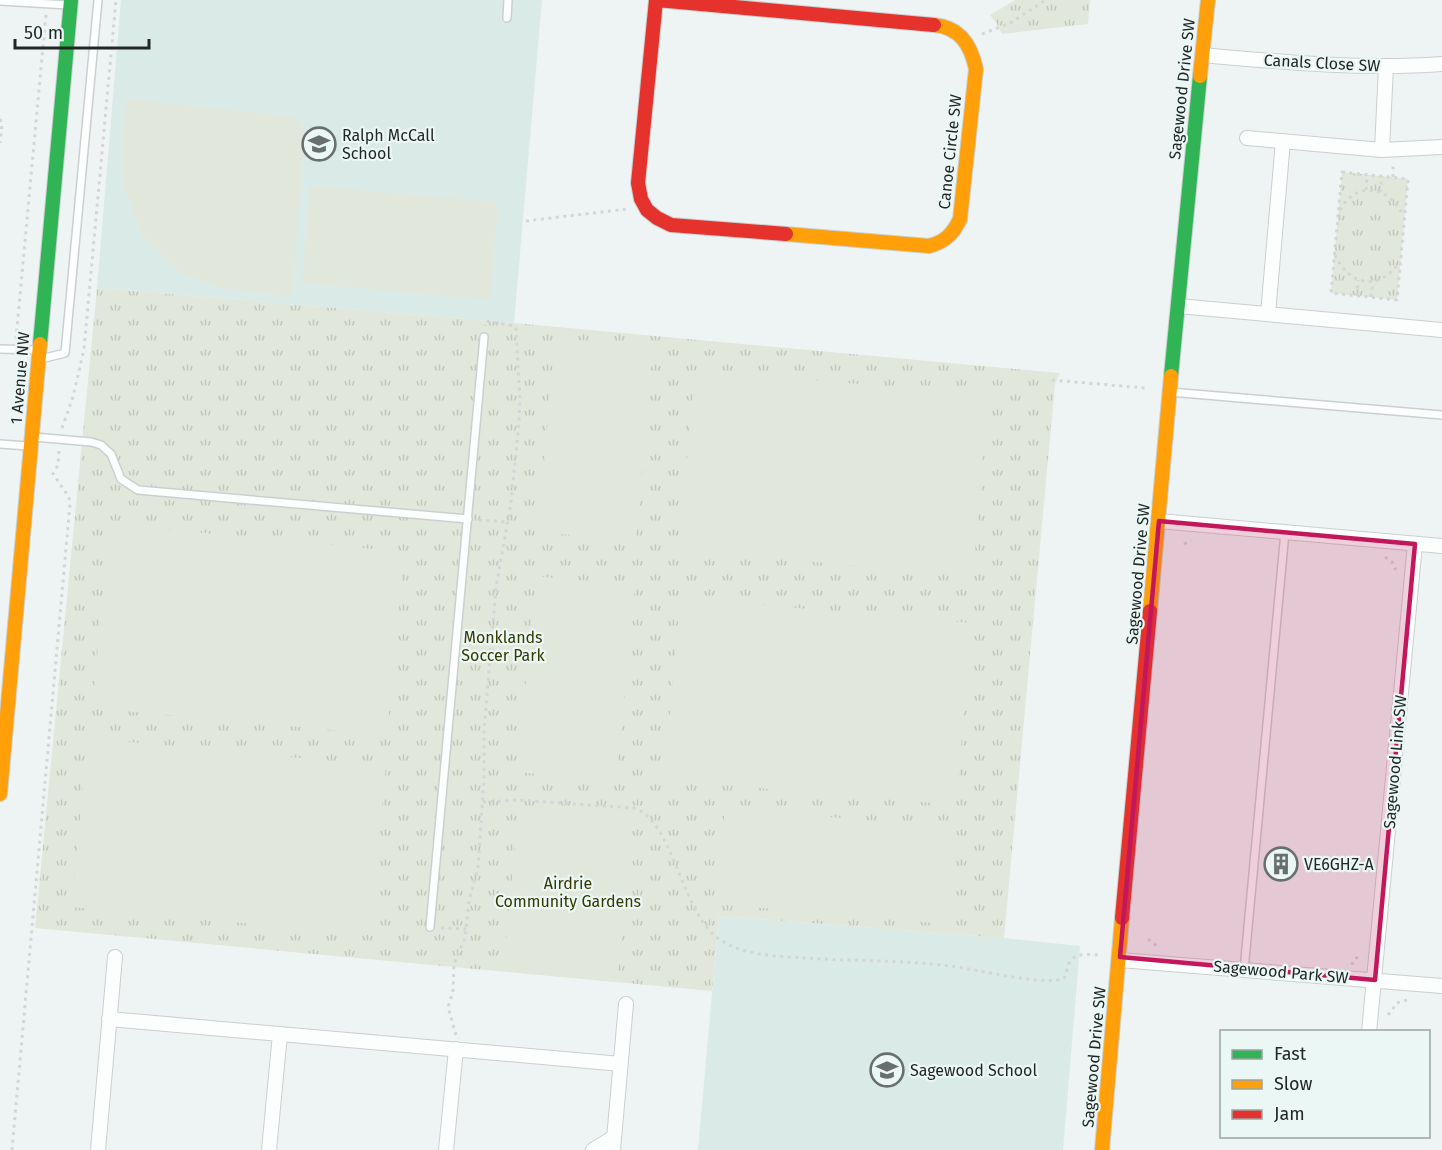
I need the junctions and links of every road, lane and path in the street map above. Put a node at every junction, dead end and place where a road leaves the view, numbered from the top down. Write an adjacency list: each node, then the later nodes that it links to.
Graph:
1 (98, 0): 41 (lane)
2 (116, 0): 46 (path)
3 (508, 0): 10 (lane)
4 (656, 0): 11 (street); 25 (street)
5 (1046, 0): 11 (path)
6 (1208, 0): 12 (street, Sagewood Drive SW)
7 (0, 1): 9 (lane)
8 (71, 3): 9 (lane); 41 (street, 1 Avenue NW)
9 (47, 4): 40 (path)
10 (507, 18)
11 (966, 40): 25 (street, Canoe Circle SW)
12 (1202, 55): 14 (street, Canals Close SW); 35 (street, Sagewood Drive SW)
13 (1442, 64): 14 (street, Canals Close SW)
14 (1386, 66): 20 (street)
15 (0, 119): 18 (path)
16 (1247, 138): 17 (street)
17 (1283, 141): 20 (street); 36 (street)
18 (0, 143)
19 (1442, 147): 20 (street)
20 (1382, 150)
21 (1367, 175): 22 (path); 23 (path); 26 (path)
22 (1382, 176): 24 (path); 27 (path)
23 (1366, 190): 24 (path); 26 (path)
24 (1380, 192): 27 (path)
25 (644, 207): 28 (path)
26 (1338, 214): 29 (path)
27 (1404, 218): 30 (path)
28 (526, 221)
29 (1334, 255): 31 (path); 33 (path)
30 (1400, 262): 32 (path); 34 (path)
31 (1358, 280): 32 (path); 33 (path)
32 (1373, 282): 34 (path)
33 (1357, 296): 34 (path)
34 (1371, 297)
35 (1178, 306): 36 (street); 44 (street, Sagewood Drive SW)
36 (1268, 314): 37 (street)
37 (1442, 330)
38 (484, 337): 49 (lane); 51 (path)
39 (0, 349): 40 (lane)
40 (15, 350): 41 (lane)
41 (39, 355): 47 (street, 1 Avenue NW)
42 (1052, 380): 43 (path)
43 (1145, 388)
44 (1170, 392): 45 (lane); 50 (street, Sagewood Drive SW)
45 (1442, 415)
46 (60, 438): 47 (lane); 49 (lane); 79 (path)
47 (31, 442): 48 (lane); 59 (street, 1 Avenue NW)
48 (0, 444)
49 (468, 519): 51 (path); 61 (lane)
50 (1159, 521): 52 (street); 65 (street, Sagewood Drive SW)
51 (508, 522): 60 (path)
52 (1285, 532): 55 (street); 66 (lane)
53 (1199, 538): 54 (path)
54 (1184, 544)
55 (1415, 544): 56 (street); 68 (street, Sagewood Link SW)
56 (1442, 546)
57 (1381, 555): 58 (path)
58 (1398, 576)
59 (0, 794)
60 (483, 802): 62 (path); 65 (path)
61 (430, 927): 62 (path)
62 (466, 929): 76 (path)
63 (1365, 947): 67 (path)
64 (115, 957): 73 (street)
65 (1120, 958): 66 (street, Sagewood Park SW); 84 (street, Sagewood Drive SW)
66 (1244, 969): 67 (street, Sagewood Park SW)
67 (1352, 978): 68 (street, Sagewood Park SW)
68 (1375, 980): 69 (street, Sagewood Park SW); 74 (street, Sagewood Link SW)
69 (1442, 987)
70 (1415, 1000): 72 (path)
71 (626, 1004): 77 (street)
72 (1387, 1017)
73 (109, 1018): 75 (street); 80 (street)
74 (1369, 1030)
75 (280, 1034): 76 (street); 81 (street)
76 (456, 1049): 77 (street); 82 (street)
77 (621, 1064): 78 (street)
78 (614, 1144): 83 (street)
79 (12, 1150)
80 (98, 1150)
81 (269, 1150)
82 (446, 1150)
83 (593, 1150)
84 (1101, 1150)

